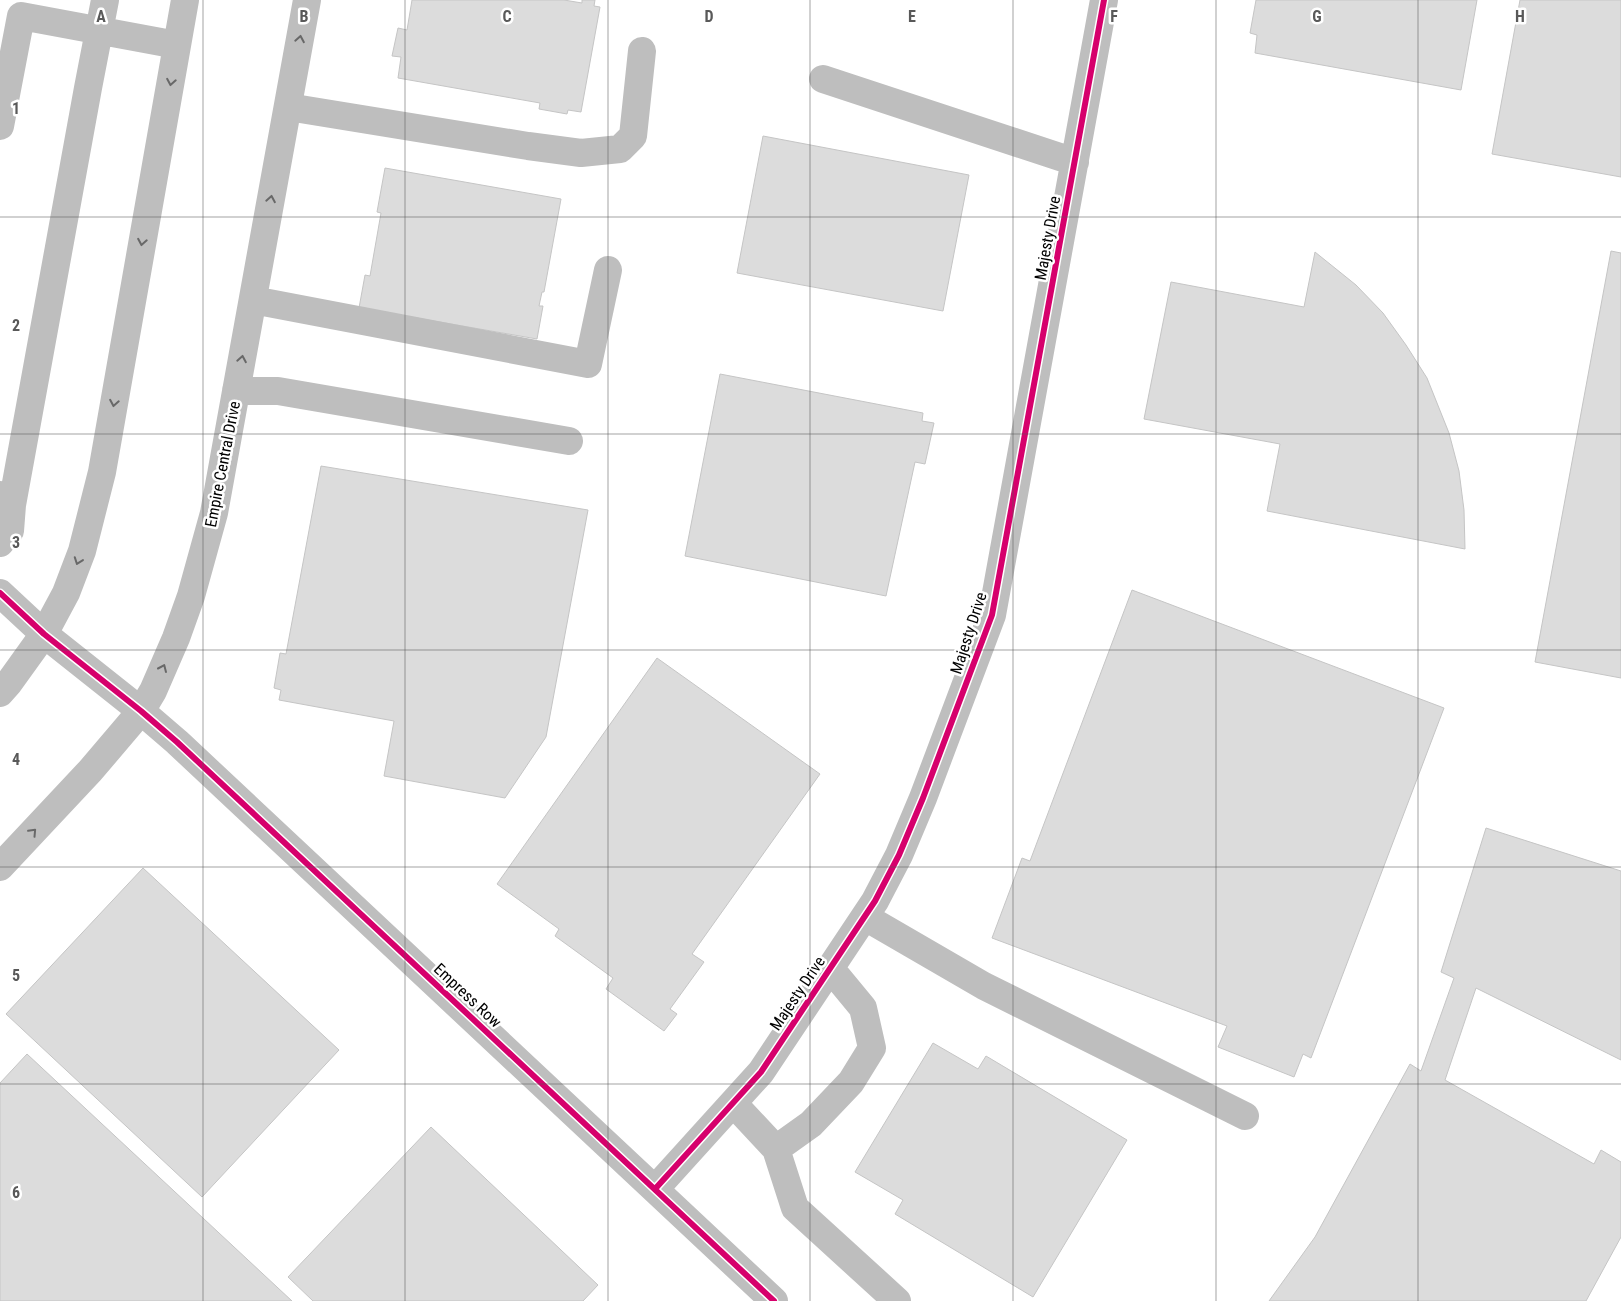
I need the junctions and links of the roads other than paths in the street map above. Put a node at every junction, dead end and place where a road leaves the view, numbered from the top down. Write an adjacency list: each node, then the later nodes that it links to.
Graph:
1 (105, 0): 5 (street)
2 (185, 0): 6 (street)
3 (307, 0): 9 (street, Empire Central Drive, one-way to 3)
4 (1104, 0): 11 (street, Majesty Drive)
5 (99, 30): 6 (street); 10 (street); 16 (street)
6 (177, 44): 19 (street, one-way to 19)
7 (642, 52): 9 (street)
8 (823, 79): 11 (street)
9 (288, 107): 13 (street, Empire Central Drive, one-way to 9)
10 (0, 126)
11 (1075, 162): 23 (street, Majesty Drive)
12 (608, 270): 13 (street)
13 (253, 300): 14 (street, Empire Central Drive, one-way to 13)
14 (236, 391): 15 (street); 21 (street, Empire Central Drive, one-way to 14)
15 (569, 442)
16 (6, 500): 17 (street)
17 (0, 542)
18 (0, 594): 19 (street)
19 (44, 634): 20 (street); 21 (street, Empress Row)
20 (0, 693)
21 (140, 711): 22 (street, Empire Central Drive, one-way to 21); 28 (street, Empress Row)
22 (0, 868)
23 (865, 917): 24 (street, Majesty Drive); 26 (street)
24 (830, 968): 25 (street, Majesty Drive); 27 (street)
25 (733, 1104): 27 (street); 28 (street, Majesty Drive)
26 (1245, 1116)
27 (776, 1149): 30 (street)
28 (655, 1189): 29 (street, Empress Row)
29 (774, 1301)
30 (897, 1301)

